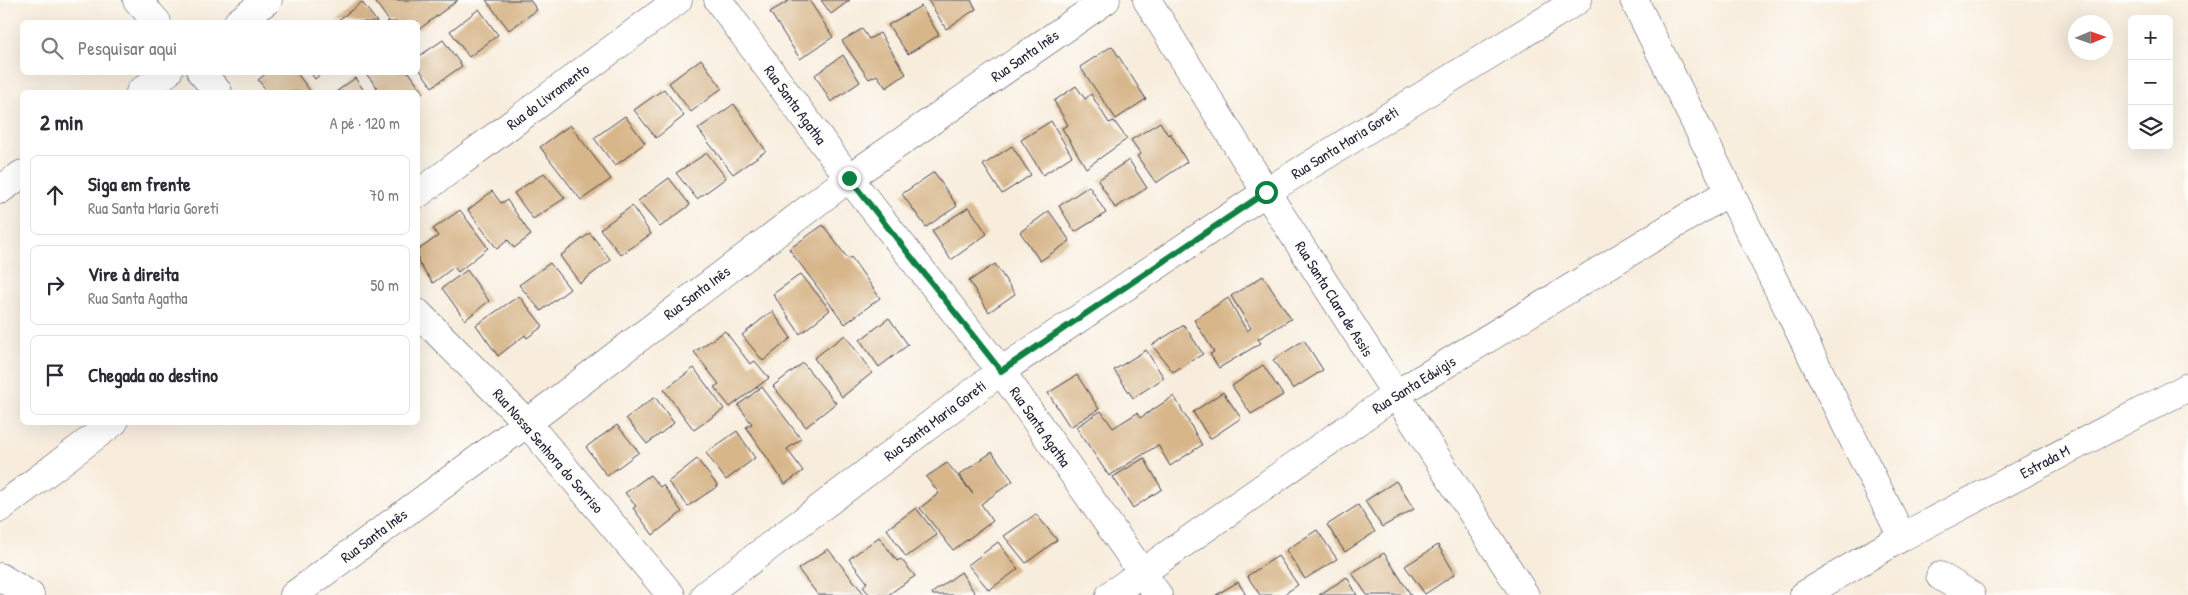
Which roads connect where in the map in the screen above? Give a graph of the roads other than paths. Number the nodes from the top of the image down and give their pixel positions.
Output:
1 (137, 0) edge
2 (268, 0) edge
3 (678, 0) edge
4 (718, 0) edge
5 (1106, 0) edge
6 (1147, 0) edge
7 (1578, 0) edge
8 (1634, 0) edge
9 (155, 20) edge
10 (241, 20) edge
11 (164, 75) edge
12 (204, 75) edge
13 (143, 90) edge
14 (216, 90) edge
15 (20, 175) edge
16 (849, 178) junction
17 (0, 190) edge
18 (1730, 191) junction
19 (1266, 192) junction
20 (420, 193) edge
21 (420, 315) edge
22 (1001, 371) junction
23 (2188, 387) edge
24 (1395, 395) junction
25 (527, 423) junction
26 (110, 425) edge
27 (0, 508) edge
28 (1902, 537) junction
29 (1141, 572) junction
30 (0, 576) edge
31 (1940, 576) dead end
32 (30, 595) edge
33 (294, 595) edge
34 (671, 595) edge
35 (705, 595) edge
36 (1110, 595) edge
37 (1158, 595) edge
38 (1525, 595) edge
39 (1804, 595) edge
40 (1971, 595) edge

1 - 9 street
2 - 10 street
3 - 20 street, Rua do Livramento
4 - 16 street, Rua Santa Agatha
5 - 16 street, Rua Santa Inês
6 - 19 street, Rua Santa Clara de Assis
7 - 19 street, Rua Santa Maria Goreti
8 - 18 street
11 - 13 street
12 - 14 street
15 - 17 street
16 - 22 street, Rua Santa Agatha
16 - 25 street, Rua Santa Inês
18 - 24 street, Rua Santa Edwigis
18 - 28 street
19 - 22 street, Rua Santa Maria Goreti
19 - 24 street, Rua Santa Clara de Assis
21 - 25 street, Rua Nossa Senhora do Sorriso
22 - 29 street, Rua Santa Agatha
22 - 35 street, Rua Santa Maria Goreti
23 - 28 street, Estrada M
24 - 29 street, Rua Santa Edwigis
24 - 38 street, Rua Santa Clara de Assis
25 - 33 street, Rua Santa Inês
25 - 34 street, Rua Nossa Senhora do Sorriso
26 - 27 street
28 - 39 street, Estrada M
29 - 36 street, Rua Santa Edwigis
29 - 37 street, Rua Santa Agatha
30 - 32 street
31 - 40 street

